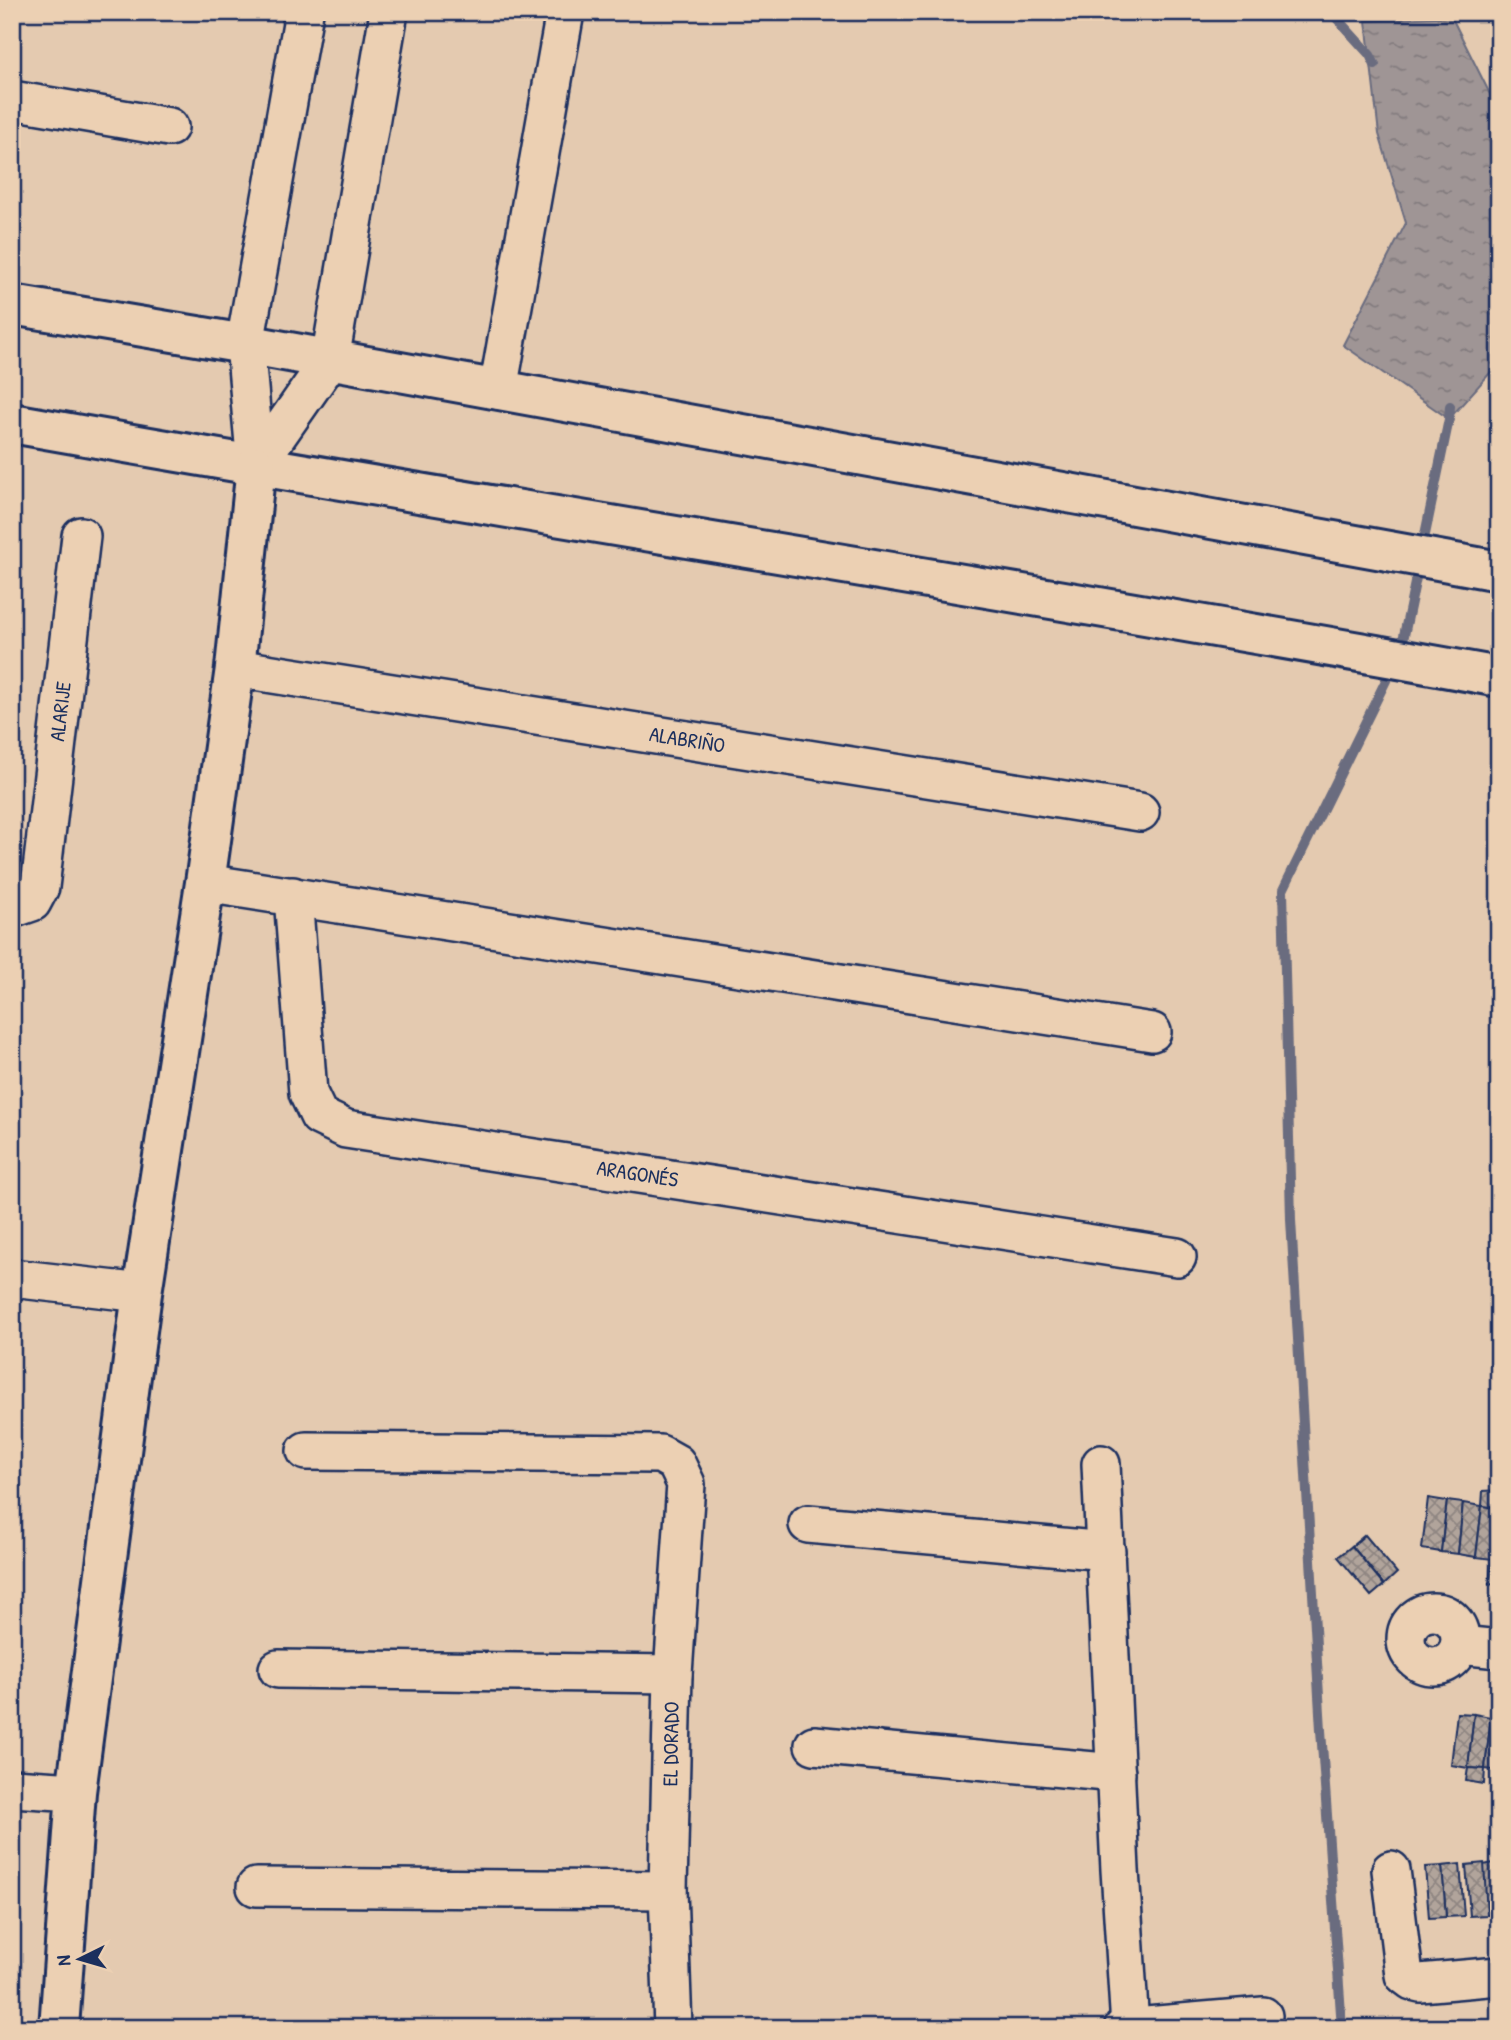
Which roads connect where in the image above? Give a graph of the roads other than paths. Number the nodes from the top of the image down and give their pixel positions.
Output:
1 (304, 12) edge
2 (389, 12) edge
3 (565, 12) edge
4 (12, 100) edge
5 (169, 127) dead end
6 (12, 305) edge
7 (245, 344) junction
8 (330, 360) junction
9 (498, 390) junction
10 (12, 423) edge
11 (256, 466) junction
12 (81, 536) dead end
13 (1499, 571) edge
14 (235, 668) junction
15 (1499, 677) edge
16 (1140, 812) dead end
17 (205, 883) junction
18 (292, 897) junction
19 (26, 898) edge
20 (1152, 1032) dead end
21 (1177, 1256) dead end
22 (12, 1278) edge
23 (142, 1293) junction
24 (306, 1451) dead end
25 (1101, 1464) dead end
26 (808, 1524) dead end
27 (1106, 1551) junction
28 (1460, 1645) dead end
29 (1499, 1649) edge
30 (278, 1669) dead end
31 (673, 1674) junction
32 (814, 1745) dead end
33 (1116, 1773) junction
34 (12, 1788) edge
35 (76, 1792) junction
36 (1391, 1870) dead end
37 (256, 1887) dead end
38 (668, 1890) junction
39 (1499, 1976) edge
40 (1263, 2016) dead end
41 (1130, 2027) edge
42 (59, 2028) edge
43 (673, 2028) edge
44 (1123, 2028) edge

1 - 7 street
2 - 8 street
3 - 9 street
4 - 5 street
6 - 7 street
7 - 8 street
7 - 11 street
8 - 9 street
8 - 11 street
9 - 13 street
10 - 11 street
11 - 14 street
11 - 15 street
12 - 19 street, ALARIJE
14 - 16 street, ALABRIÑO
14 - 17 street
17 - 18 street
17 - 23 street
18 - 20 street
18 - 21 street, ARAGONÉS
22 - 23 street
23 - 35 street
24 - 31 street, EL DORADO
25 - 27 street
26 - 27 street
27 - 33 street
28 - 29 street
30 - 31 street
31 - 38 street, EL DORADO
32 - 33 street
33 - 41 street
34 - 35 street
35 - 42 street
36 - 39 street
37 - 38 street
38 - 43 street, EL DORADO
40 - 41 street
41 - 44 street

